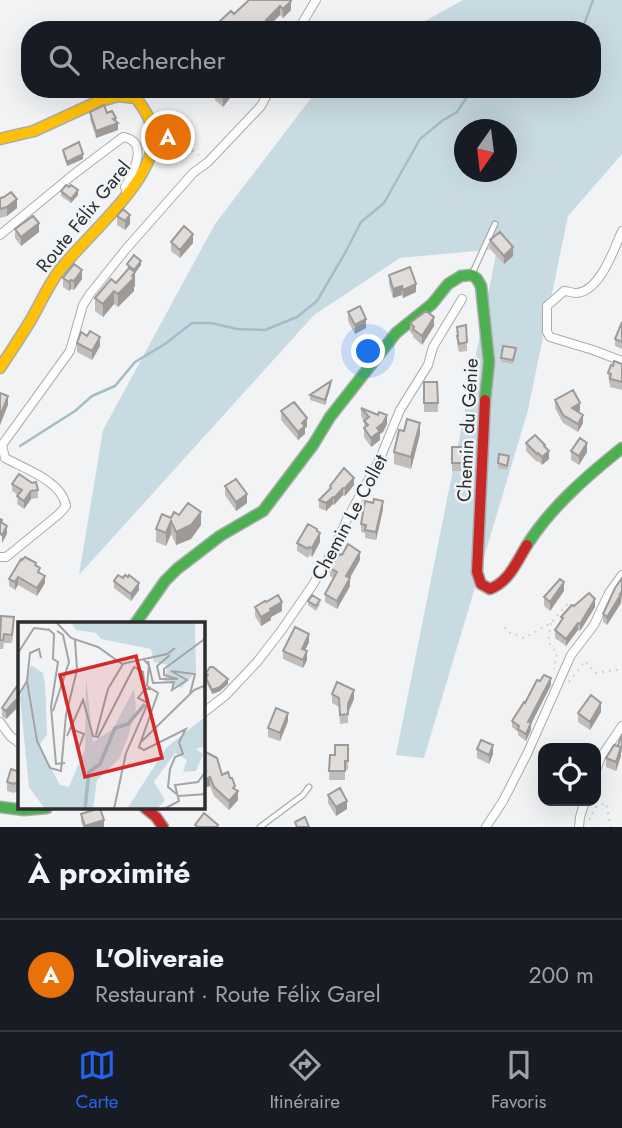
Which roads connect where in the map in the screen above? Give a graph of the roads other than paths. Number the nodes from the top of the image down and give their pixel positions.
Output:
1 (316, 0) edge
2 (303, 21) edge
3 (111, 98) edge
4 (136, 98) edge
5 (265, 98) edge
6 (0, 139) edge
7 (127, 194) junction
8 (495, 224) road end
9 (622, 231) edge
10 (0, 235) edge
11 (472, 275) junction
12 (462, 299) dead end
13 (622, 361) edge
14 (0, 368) edge
15 (622, 448) edge
16 (0, 557) edge
17 (622, 575) edge
18 (136, 622) edge
19 (205, 711) edge
20 (0, 722) edge
21 (622, 726) edge
22 (18, 742) edge
23 (601, 757) edge
24 (309, 788) dead end
25 (583, 806) edge
26 (0, 807) edge
27 (18, 809) edge
28 (147, 810) edge
29 (163, 827) edge
30 (261, 827) edge
31 (486, 827) edge
32 (579, 827) edge

1 - 2 street
3 - 6 street, Route Félix Garel
4 - 7 street, Route Félix Garel
5 - 16 street
7 - 10 street
7 - 14 street, Route Félix Garel
8 - 11 lane
9 - 13 street
11 - 15 street, Chemin du Génie
11 - 18 street
12 - 19 street, Chemin Le Collet
17 - 31 street
20 - 22 street
21 - 23 street
24 - 30 lane
25 - 32 street
26 - 27 street
28 - 29 street

